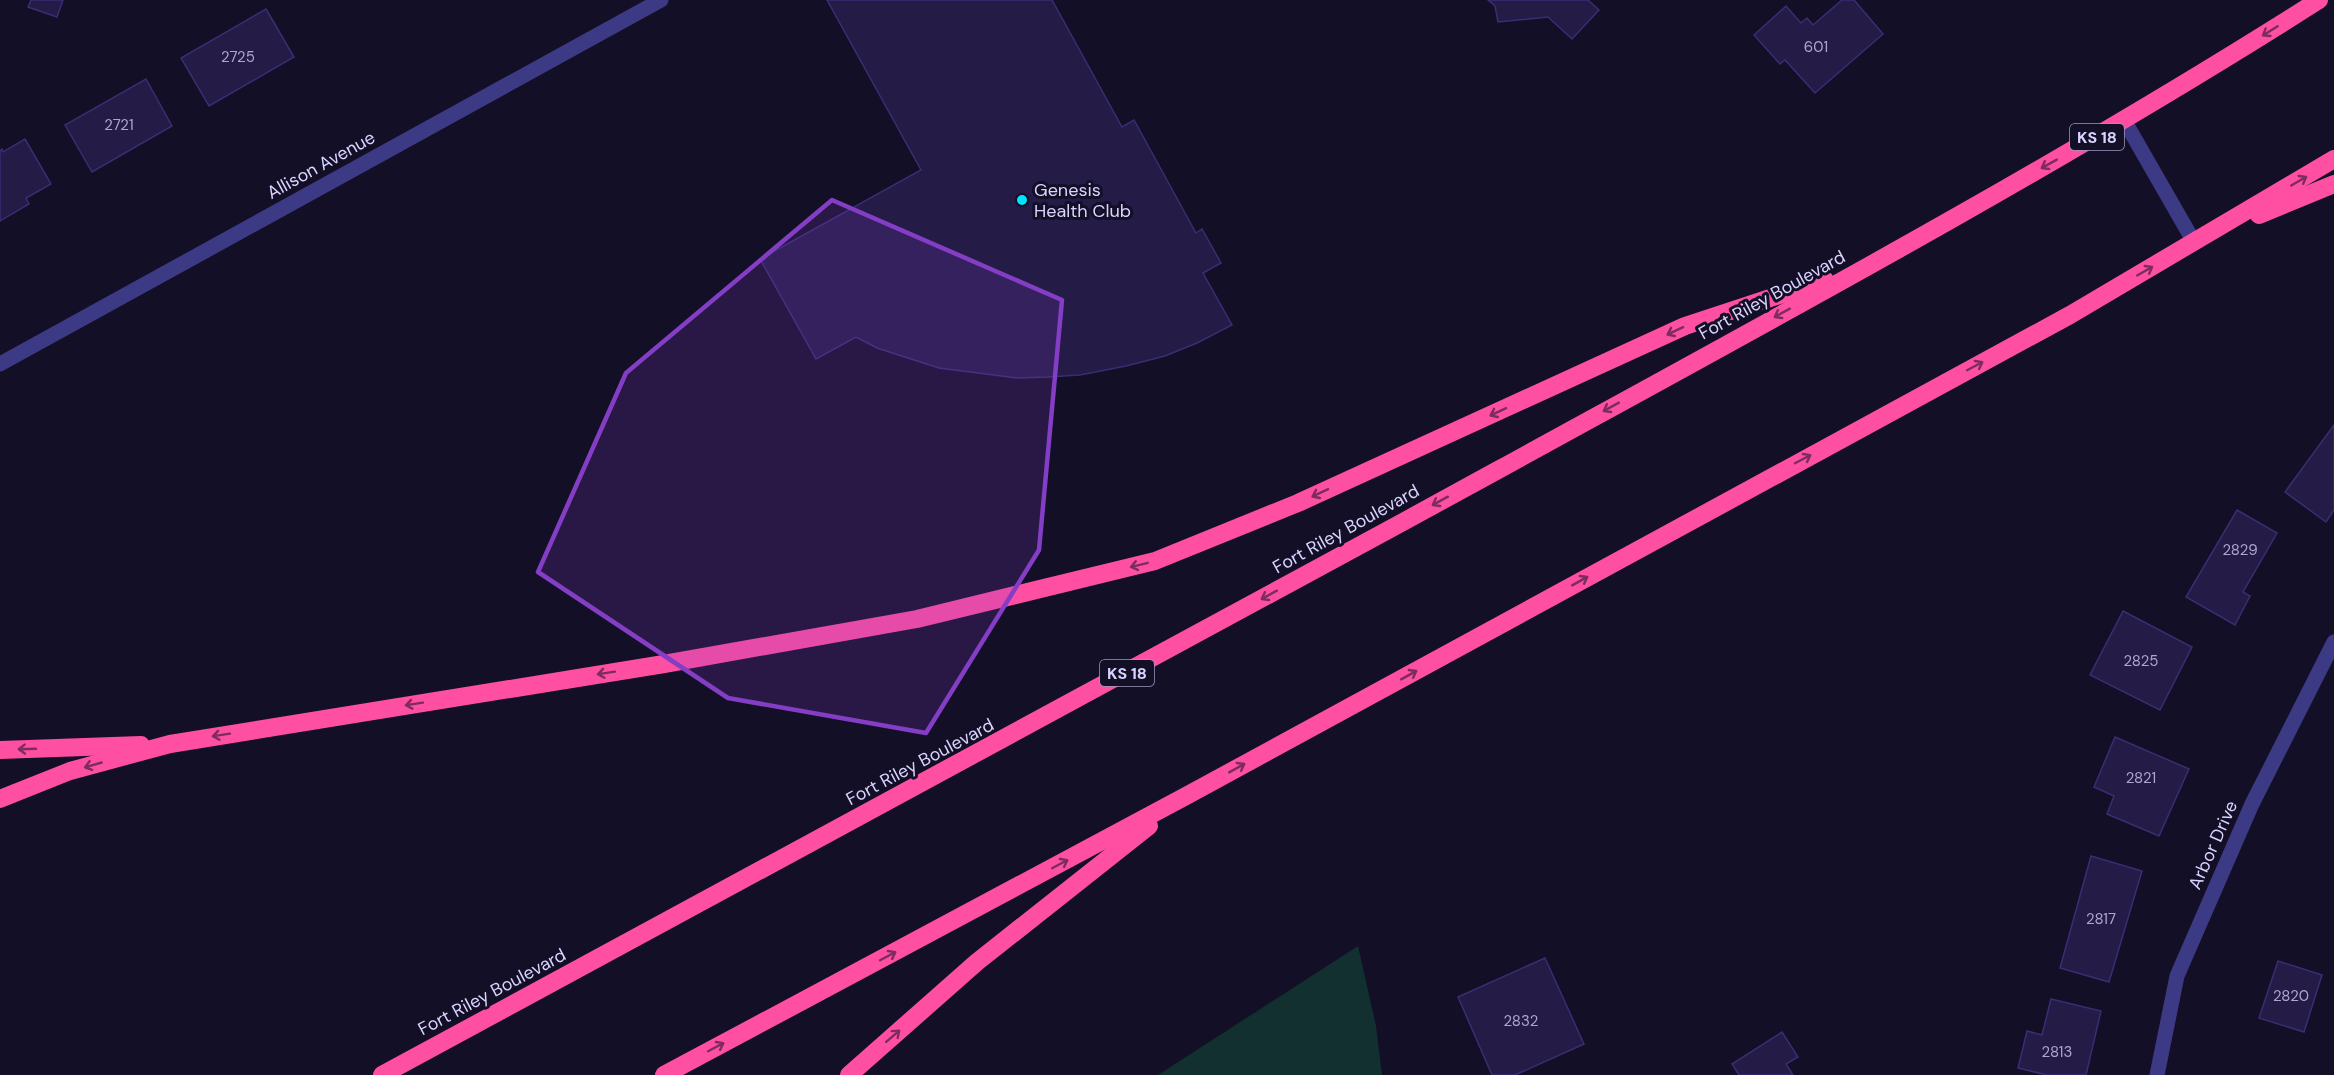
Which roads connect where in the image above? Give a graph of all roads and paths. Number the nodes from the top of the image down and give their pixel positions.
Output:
1 (661, 0) edge
2 (2319, 0) edge
3 (2124, 120) junction
4 (2334, 159) edge
5 (2334, 184) edge
6 (2194, 242) junction
7 (1870, 265) junction
8 (0, 364) edge
9 (2334, 642) edge
10 (170, 744) junction
11 (0, 750) edge
12 (1186, 796) junction
13 (0, 799) edge
14 (382, 1075) edge
15 (664, 1075) edge
16 (849, 1075) edge
17 (2157, 1075) edge

1 - 8 street, Allison Avenue
2 -> 3 highway, Fort Riley Boulevard / KS 18
3 - 6 street
3 -> 7 highway, Fort Riley Boulevard / KS 18
6 -> 4 highway
5 - 6 highway
12 -> 6 highway
7 -> 10 highway
7 -> 14 highway, Fort Riley Boulevard / KS 18
9 - 17 street, Arbor Drive
10 -> 11 highway
10 -> 13 highway
15 -> 12 highway
16 -> 12 highway

